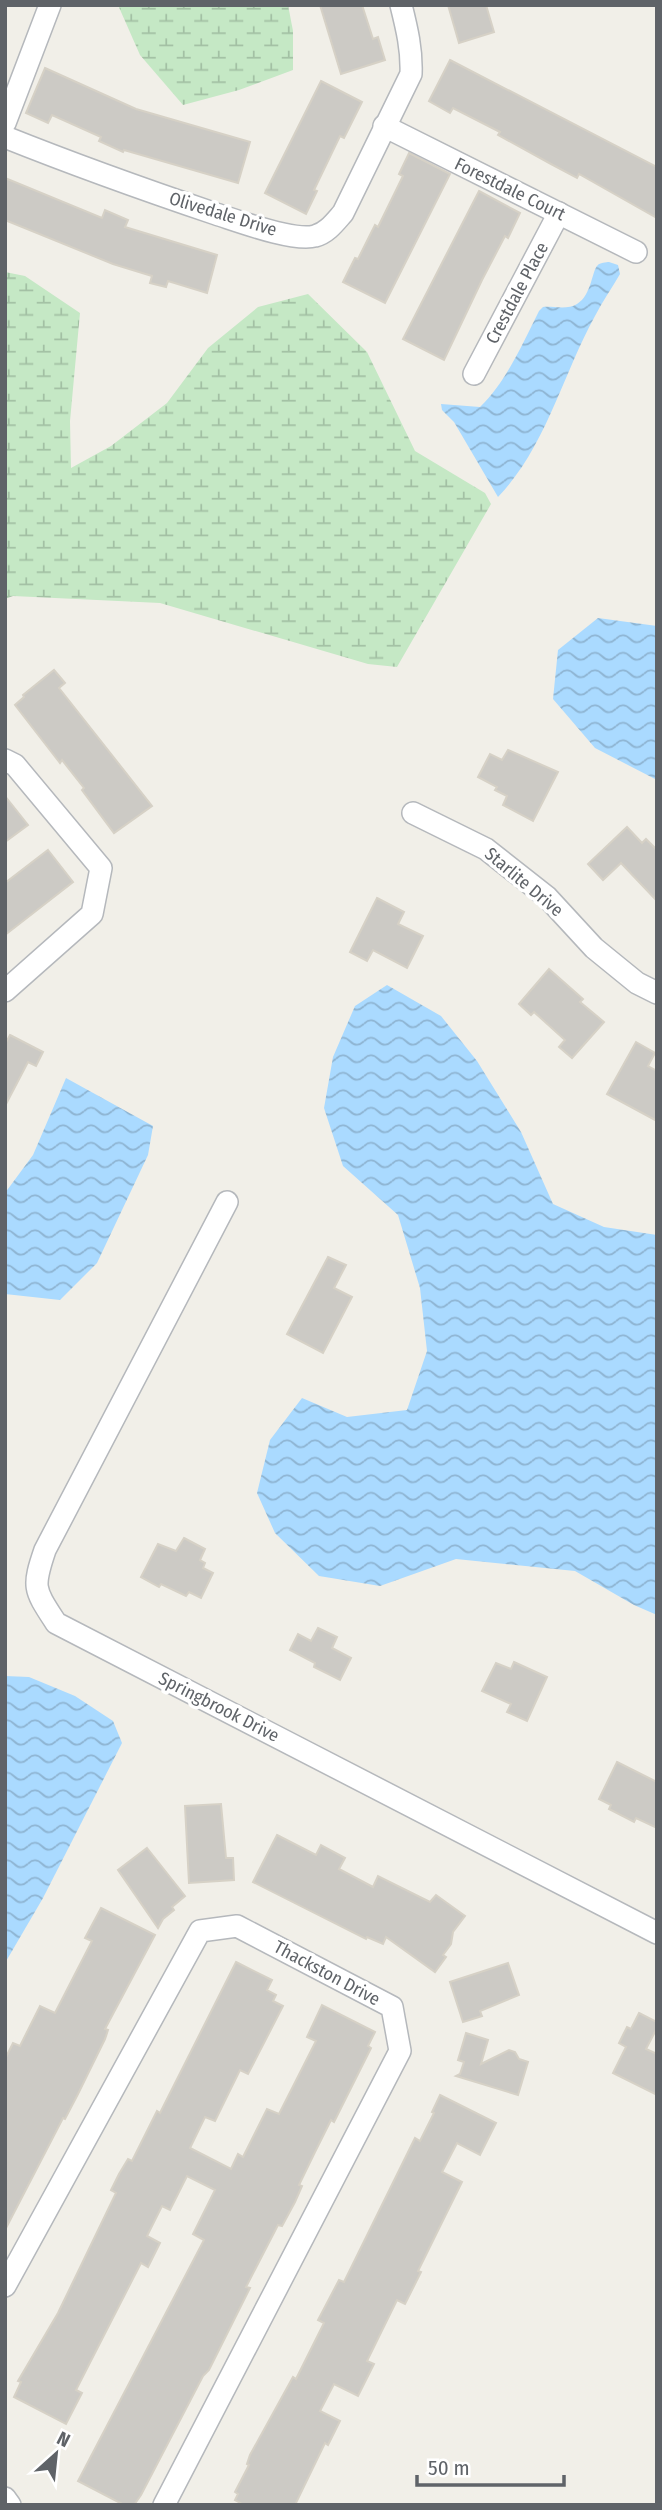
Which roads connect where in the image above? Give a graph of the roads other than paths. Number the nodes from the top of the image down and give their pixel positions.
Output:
1 (50, 5) edge
2 (401, 5) edge
3 (5, 123) edge
4 (384, 126) junction
5 (5, 137) edge
6 (559, 213) junction
7 (636, 252) dead end
8 (474, 374) dead end
9 (5, 760) edge
10 (413, 813) dead end
11 (5, 991) edge
12 (657, 993) edge
13 (227, 1202) dead end
14 (657, 1933) edge
15 (5, 2286) edge
16 (5, 2498) edge
17 (10, 2505) edge
18 (164, 2505) edge

1 - 3 street
2 - 4 street, Olivedale Drive
4 - 5 street, Olivedale Drive
4 - 6 street, Forestdale Court
6 - 7 street, Forestdale Court
6 - 8 street, Crestdale Place
9 - 11 street
10 - 12 street, Starlite Drive
13 - 14 street, Springbrook Drive
15 - 18 street, Thackston Drive
16 - 17 street

